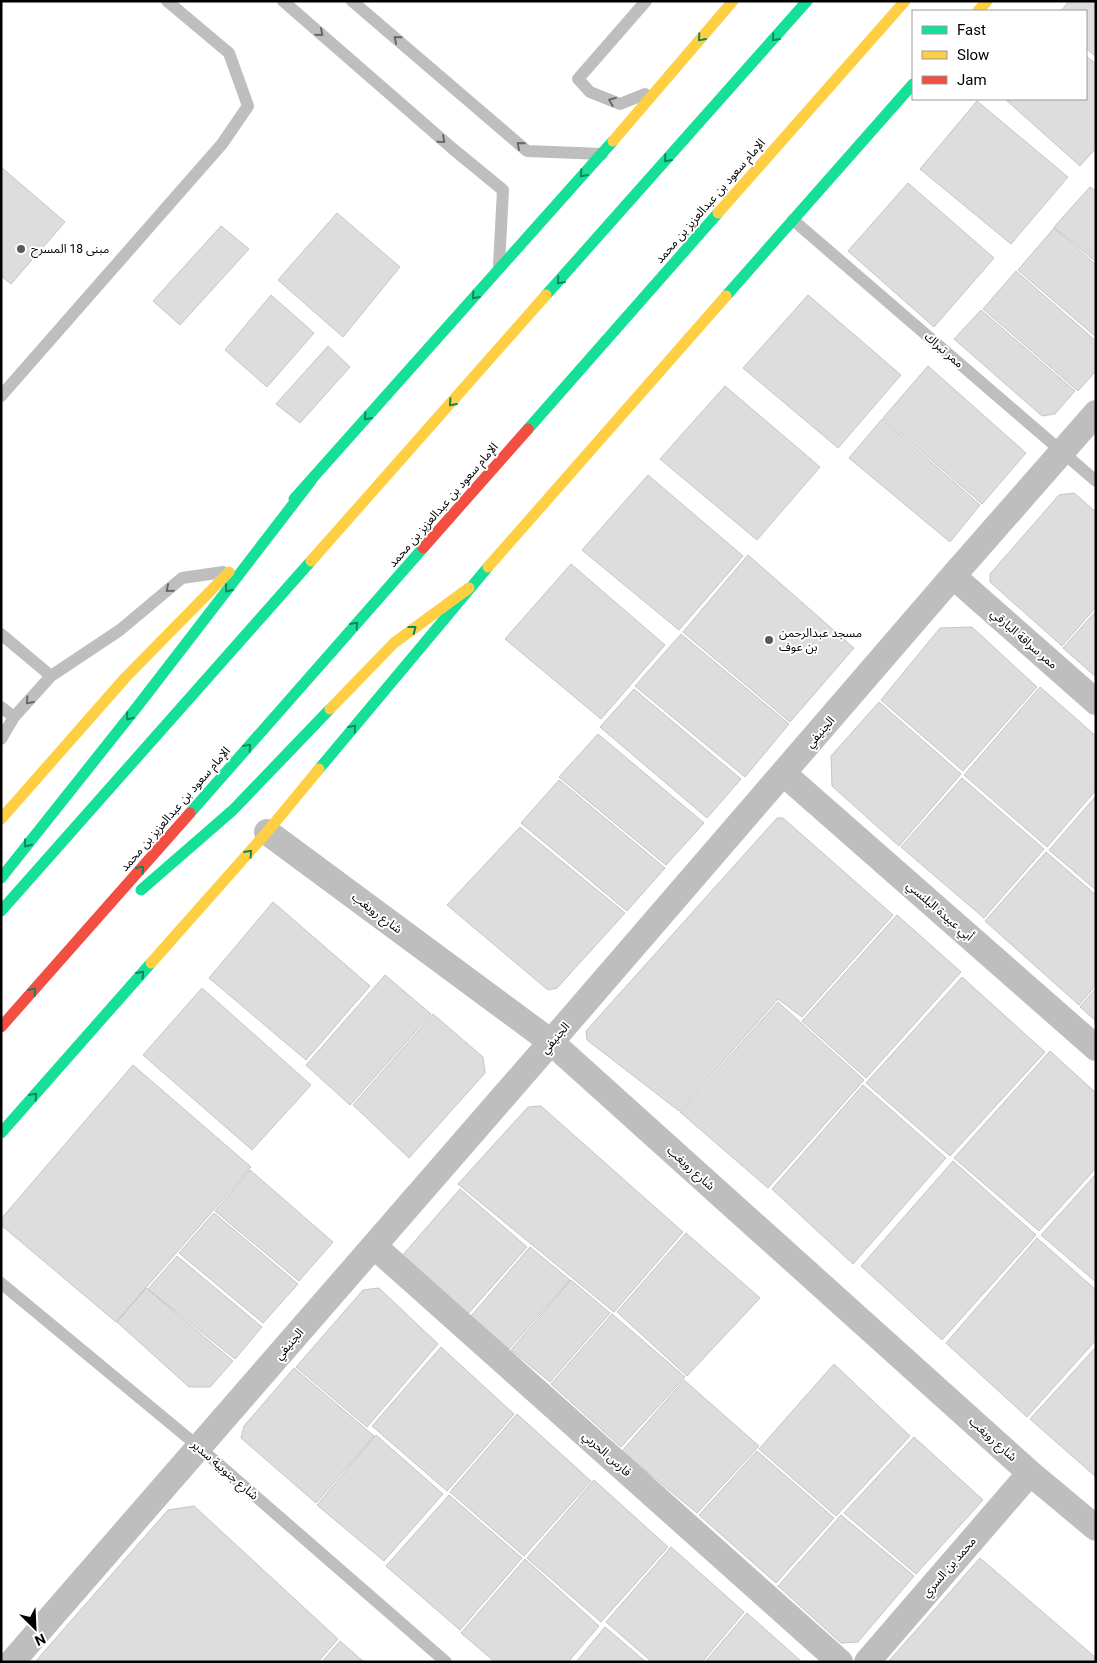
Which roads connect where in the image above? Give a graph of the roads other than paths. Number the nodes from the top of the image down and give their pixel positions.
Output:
1 (167, 1) edge
2 (283, 1) edge
3 (352, 1) edge
4 (646, 1) edge
5 (733, 1) edge
6 (807, 1) edge
7 (905, 1) edge
8 (912, 85) edge
9 (656, 89) junction
10 (602, 154) junction
11 (792, 220) junction
12 (499, 269) junction
13 (1, 396) edge
14 (1096, 413) edge
15 (1062, 451) junction
16 (311, 481) junction
17 (1096, 481) edge
18 (230, 571) junction
19 (953, 576) junction
20 (469, 588) junction
21 (1, 634) edge
22 (51, 676) junction
23 (1096, 702) edge
24 (1, 707) edge
25 (14, 717) junction
26 (1, 739) edge
27 (784, 774) junction
28 (1, 819) edge
29 (267, 832) junction
30 (1, 878) edge
31 (1, 911) edge
32 (59, 962) junction
33 (1, 1027) edge
34 (552, 1042) junction
35 (1096, 1048) edge
36 (1, 1133) edge
37 (374, 1246) junction
38 (1, 1282) edge
39 (199, 1447) junction
40 (1030, 1472) junction
41 (1096, 1528) edge
42 (12, 1662) edge
43 (446, 1662) edge
44 (840, 1662) edge
45 (867, 1662) edge

1 - 13 lane
2 -> 12 lane
10 -> 3 lane
9 -> 4 lane
5 -> 9 main road
6 -> 31 main road
32 -> 7 main road, الإمام سعود بن عبدالعزيز بن محمد
8 - 11 main road
9 - 10 main road
10 -> 12 main road
11 - 15 lane, ممر تبراك
11 - 20 main road
12 -> 16 main road
14 - 15 street, الجنيفي
15 - 17 lane, ممر تبراك
15 - 19 street, الجنيفي
16 - 18 main road
16 -> 30 main road
18 -> 22 lane
18 - 28 main road
19 - 23 street, ممر سراقة البارقي
19 - 27 street, الجنيفي
29 -> 20 main road
32 -> 20 main road
21 - 22 lane
22 -> 25 lane
24 - 25 lane
25 - 26 lane
27 - 34 street, الجنيفي
27 - 35 street, أبي عبيدة البلنسي
29 - 34 street, شارع رويغب
36 -> 29 main road
33 -> 32 main road, الإمام سعود بن عبدالعزيز بن محمد
34 - 37 street, الجنيفي
34 - 40 street, شارع رويغب
37 - 39 street, الجنيفي
37 - 44 street, فارس الحربي
38 - 39 lane, شارع جنوبية سدير
39 - 42 street, الجنيفي
39 - 43 lane, شارع جنوبية سدير
40 - 41 street, شارع رويغب
40 - 45 street, محمد بن السري

